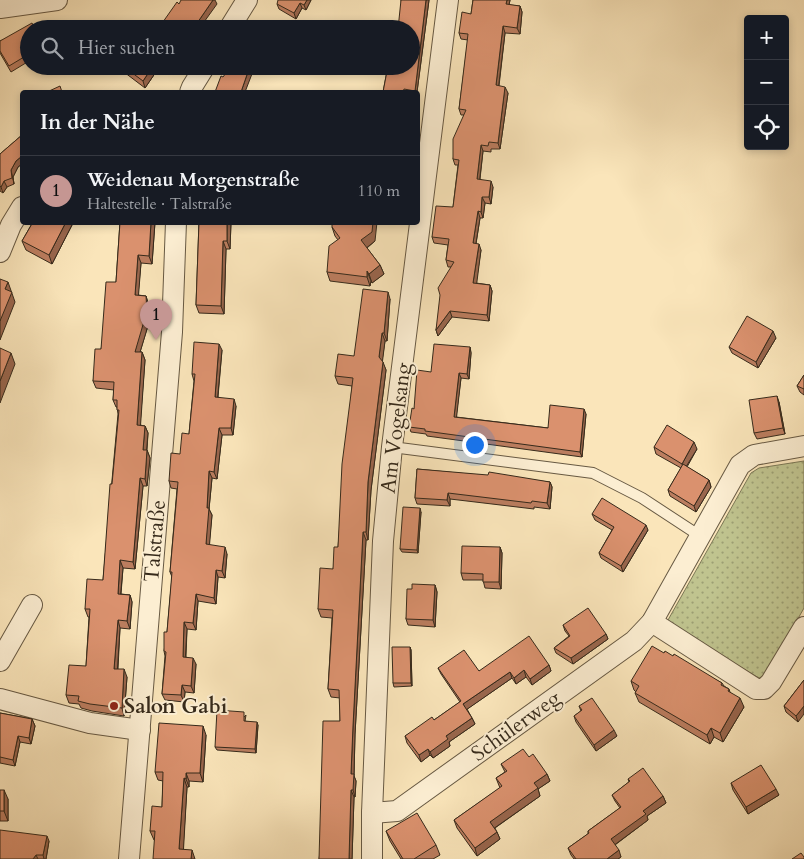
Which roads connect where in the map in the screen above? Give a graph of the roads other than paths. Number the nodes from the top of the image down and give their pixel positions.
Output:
1 (57, 0) edge
2 (247, 0) edge
3 (448, 0) edge
4 (0, 8) edge
5 (235, 20) edge
6 (199, 75) edge
7 (191, 90) edge
8 (20, 210) edge
9 (420, 224) edge
10 (176, 225) edge
11 (420, 225) edge
12 (0, 252) edge
13 (804, 446) edge
14 (392, 447) junction
15 (700, 536) junction
16 (32, 605) dead end
17 (652, 622) junction
18 (804, 626) edge
19 (0, 661) edge
20 (0, 699) edge
21 (140, 730) junction
22 (372, 813) junction
23 (129, 859) edge
24 (372, 859) edge

1 - 4 street
2 - 5 street
3 - 9 street, Am Vogelsang
6 - 7 street
8 - 12 street
10 - 21 street, Talstraße
11 - 14 street, Am Vogelsang
13 - 15 street, Schülerweg
14 - 15 lane
14 - 22 street, Am Vogelsang
15 - 17 street, Schülerweg
16 - 19 street
17 - 18 street
17 - 22 street, Schülerweg
20 - 21 street
21 - 23 street, Talstraße
22 - 24 street, Am Vogelsang

